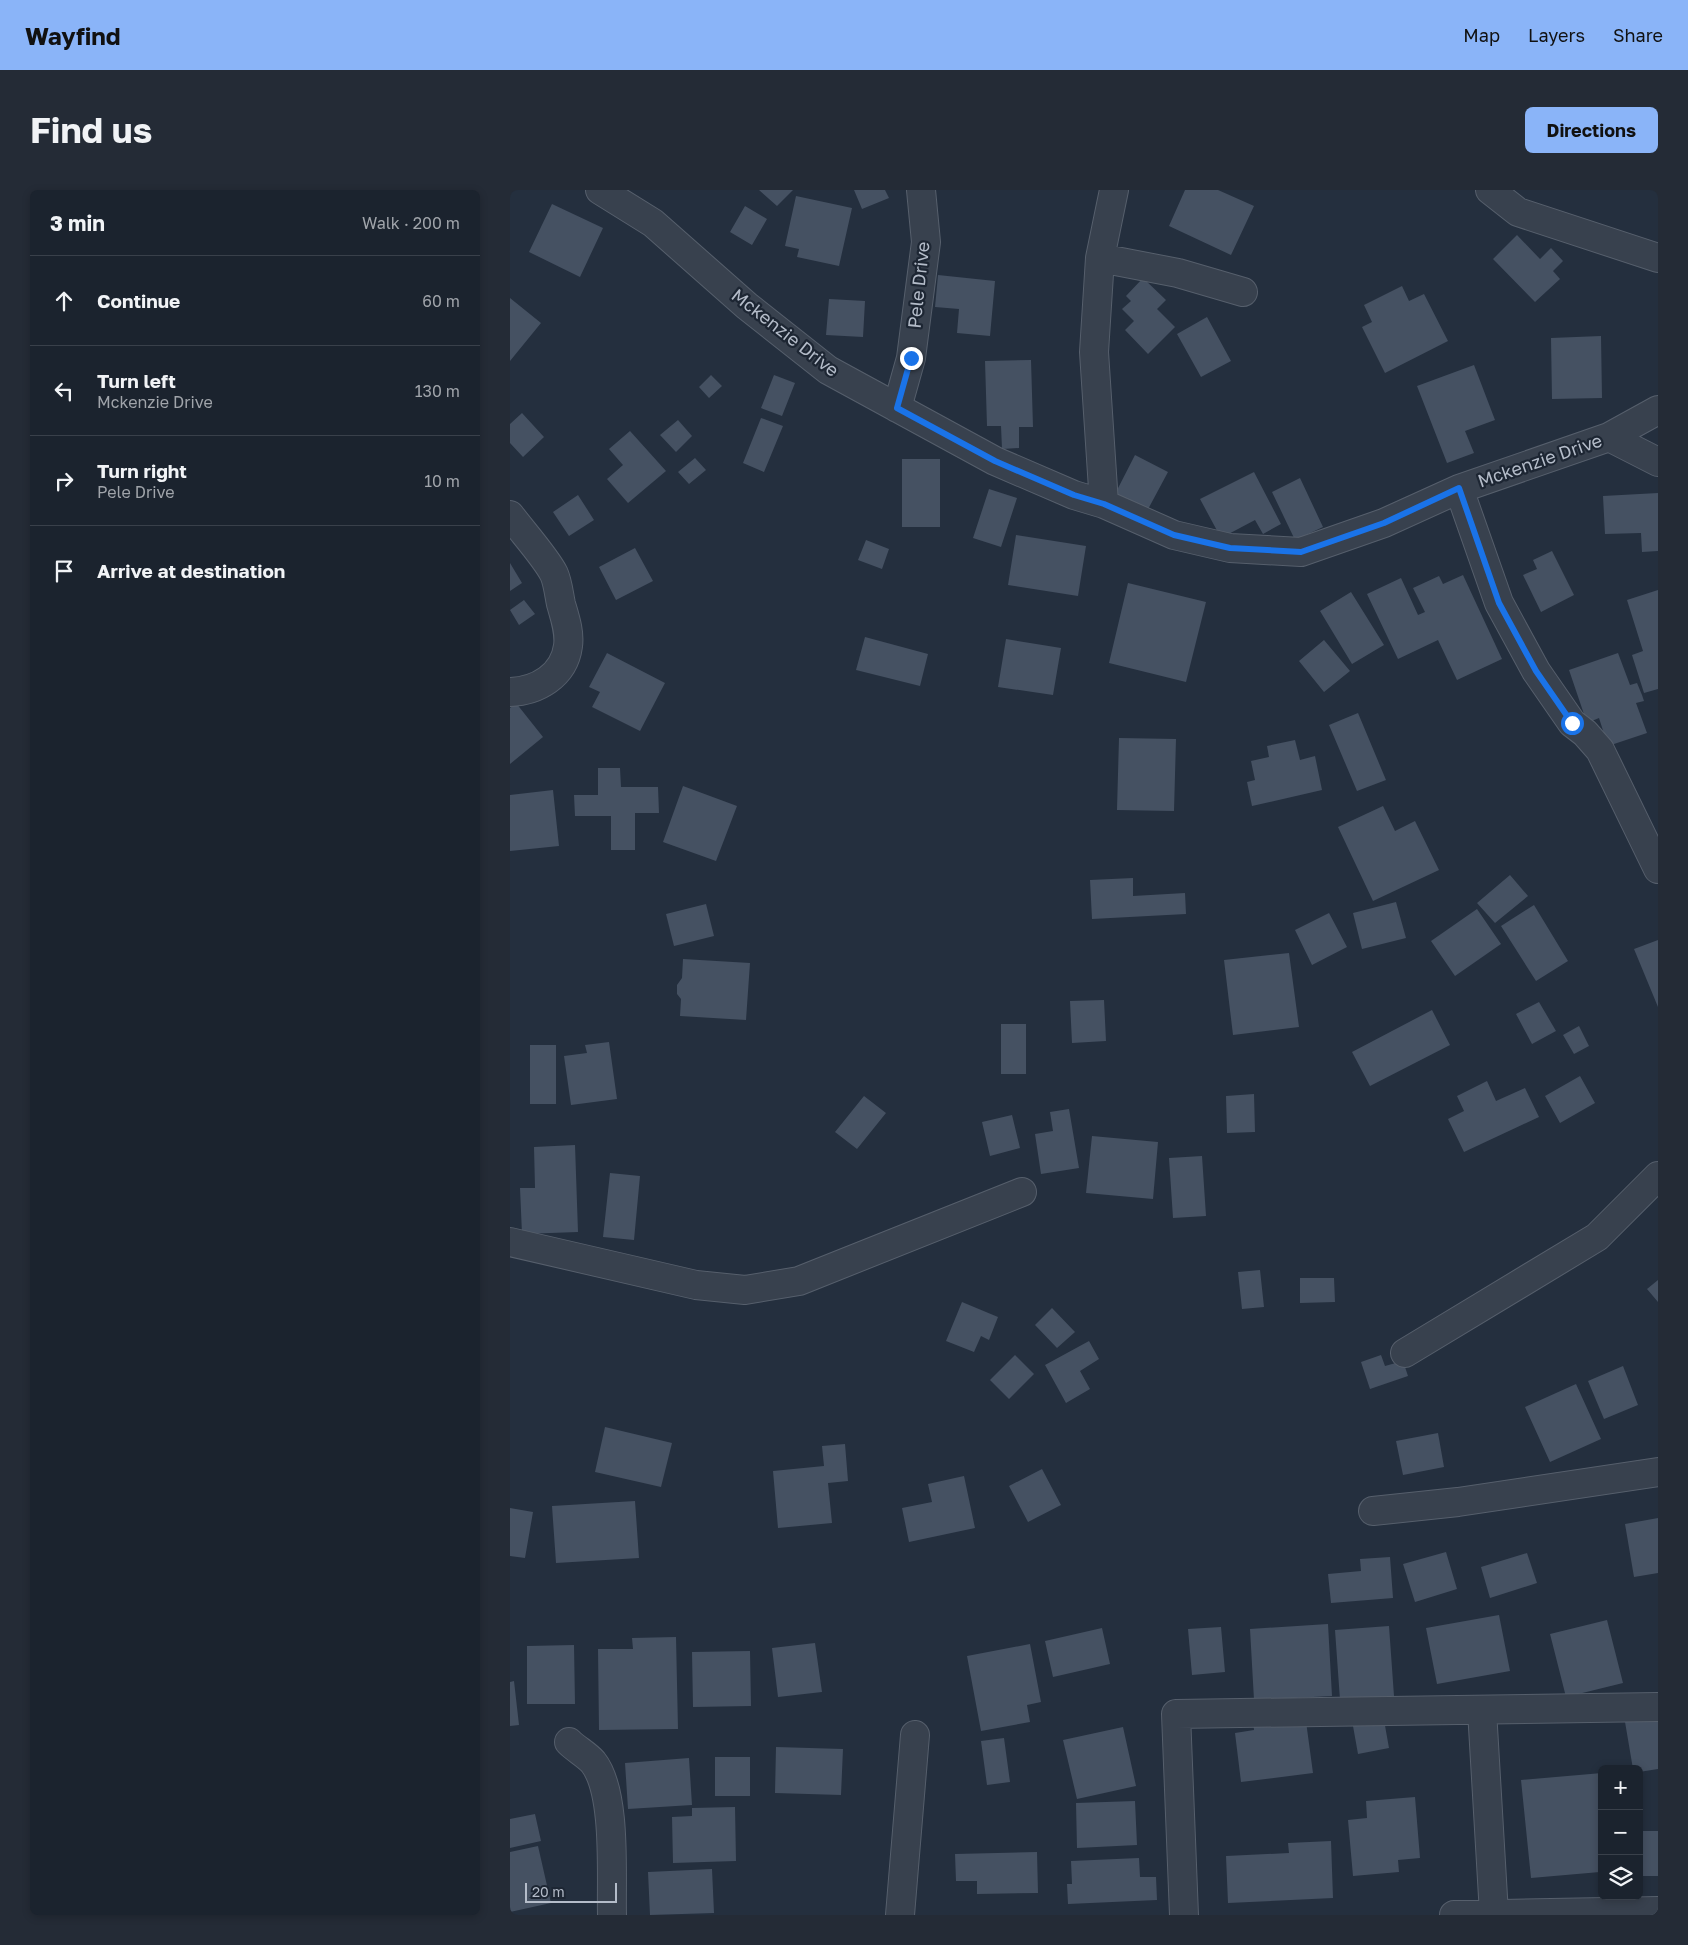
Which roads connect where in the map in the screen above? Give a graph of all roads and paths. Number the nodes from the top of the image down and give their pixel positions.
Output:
1 (600, 190) edge
2 (921, 190) edge
3 (1114, 190) edge
4 (1490, 190) edge
5 (1100, 258) junction
6 (1658, 258) edge
7 (1243, 292) dead end
8 (897, 408) junction
9 (1658, 410) edge
10 (1610, 437) junction
11 (1658, 462) edge
12 (1459, 488) junction
13 (1104, 504) junction
14 (510, 515) edge
15 (510, 692) edge
16 (1658, 869) edge
17 (1658, 1176) edge
18 (1022, 1192) dead end
19 (510, 1242) edge
20 (1405, 1353) dead end
21 (1658, 1472) edge
22 (1373, 1511) dead end
23 (1658, 1707) edge
24 (1482, 1710) junction
25 (915, 1735) dead end
26 (569, 1742) dead end
27 (1658, 1911) edge
28 (1494, 1914) junction
29 (612, 1915) edge
30 (900, 1915) edge
31 (1184, 1915) edge
32 (1454, 1915) edge

1 - 8 street, Mckenzie Drive
2 - 8 street, Pele Drive
3 - 5 street
4 - 6 street
5 - 7 street
5 - 13 street
8 - 13 street, Mckenzie Drive
9 - 10 street, Mckenzie Drive
10 - 11 street
10 - 12 street, Mckenzie Drive
12 - 13 street, Mckenzie Drive
12 - 16 street
14 - 15 street
17 - 20 street
18 - 19 street
21 - 22 street
23 - 24 street
24 - 28 street
24 - 31 street
25 - 30 street
26 - 29 street
27 - 28 street
28 - 32 street

